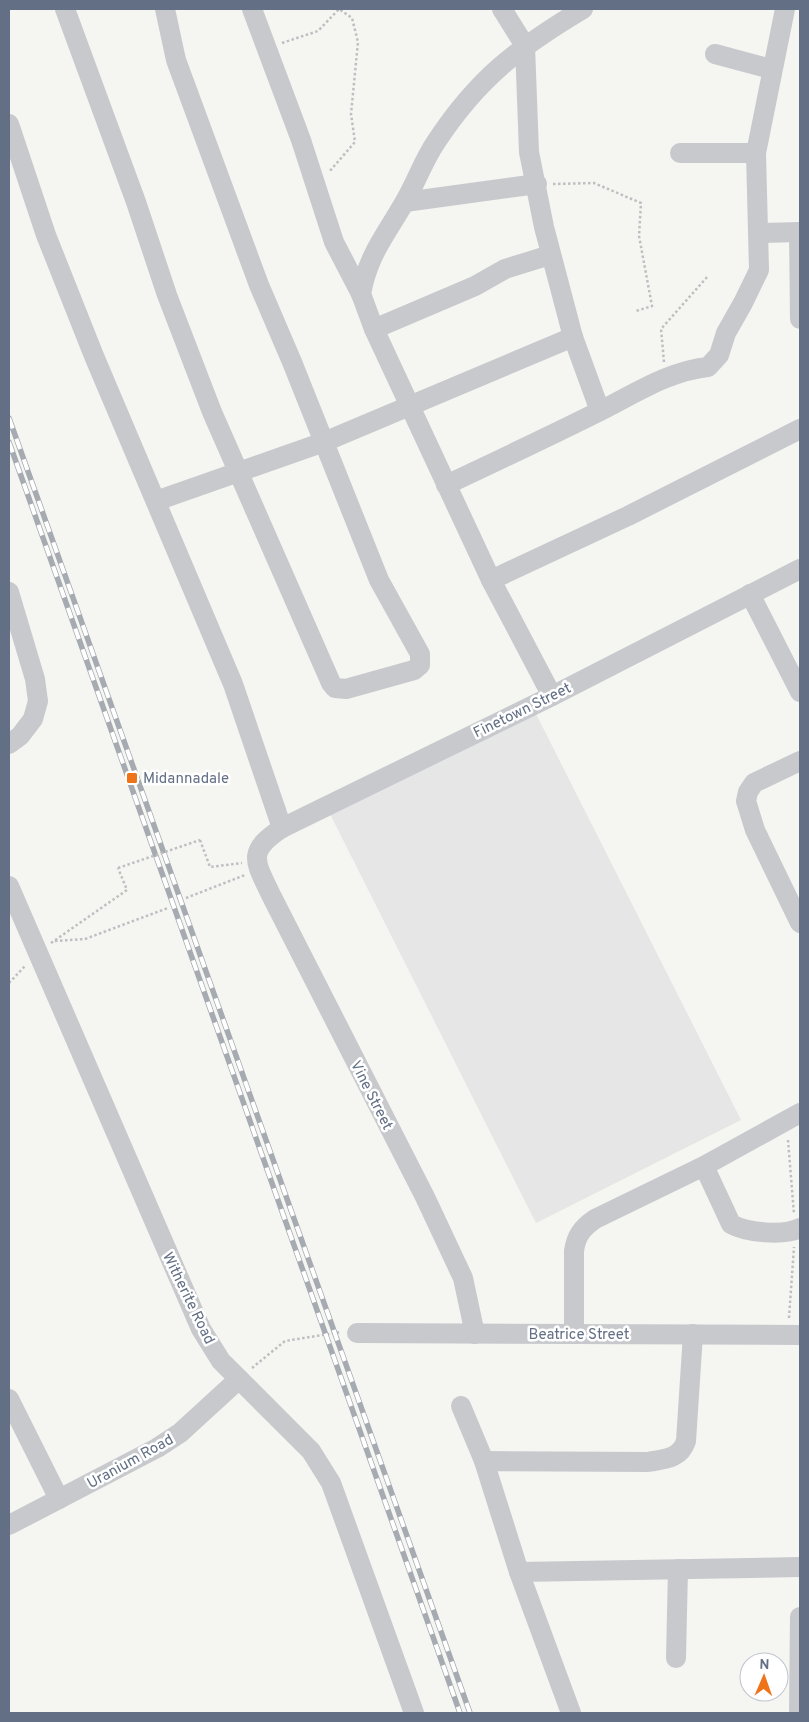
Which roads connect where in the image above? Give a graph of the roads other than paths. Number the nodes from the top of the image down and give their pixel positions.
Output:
1 (65, 9) edge
2 (166, 9) edge
3 (252, 9) edge
4 (502, 9) edge
5 (583, 9) edge
6 (789, 14) edge
7 (525, 46) junction
8 (715, 54) dead end
9 (771, 70) junction
10 (9, 124) edge
11 (680, 153) dead end
12 (756, 153) junction
13 (536, 184) junction
14 (405, 202) junction
15 (759, 232) junction
16 (800, 232) edge
17 (550, 255) junction
18 (361, 294) junction
19 (800, 319) edge
20 (374, 329) junction
21 (573, 337) junction
22 (410, 405) junction
23 (600, 411) junction
24 (800, 429) edge
25 (324, 442) junction
26 (238, 471) junction
27 (446, 485) junction
28 (156, 500) junction
29 (800, 569) edge
30 (490, 580) junction
31 (9, 592) edge
32 (750, 594) junction
33 (800, 692) edge
34 (552, 696) junction
35 (9, 744) edge
36 (800, 761) edge
37 (282, 828) junction
38 (257, 866) joint
39 (9, 886) edge
40 (800, 924) edge
41 (800, 1113) edge
42 (704, 1166) junction
43 (800, 1228) edge
44 (357, 1333) road end
45 (474, 1334) junction
46 (574, 1334) junction
47 (693, 1334) junction
48 (800, 1335) edge
49 (238, 1379) junction
50 (9, 1399) edge
51 (462, 1406) dead end
52 (484, 1461) junction
53 (59, 1499) junction
54 (9, 1525) edge
55 (800, 1567) edge
56 (678, 1569) junction
57 (519, 1572) junction
58 (800, 1617) edge
59 (676, 1658) dead end
60 (414, 1713) edge
61 (571, 1713) edge
62 (799, 1713) edge

1 - 26 street
2 - 25 street
3 - 18 street
4 - 7 street
5 - 7 street
6 - 9 street
7 - 13 street
7 - 14 street
8 - 9 street
9 - 12 street
10 - 28 street
11 - 12 street
12 - 15 street
13 - 14 street
13 - 17 street
14 - 18 street
15 - 16 street
15 - 23 street
16 - 19 street
17 - 20 street
17 - 21 street
18 - 20 street
20 - 22 street
21 - 22 street
21 - 23 street
22 - 25 street
22 - 27 street
23 - 27 street
24 - 30 street
25 - 26 street
25 - 26 street
26 - 28 street
27 - 30 street
28 - 37 street
29 - 32 street, Finetown Street
30 - 34 street
31 - 35 street
32 - 33 street
32 - 34 street, Finetown Street
34 - 37 street, Finetown Street
36 - 40 street
37 - 38 street, Finetown Street
38 - 45 street, Vine Street
39 - 49 street, Witherite Road
41 - 42 street
42 - 43 street
42 - 46 street
44 - 45 street, Beatrice Street
45 - 46 street, Beatrice Street
46 - 47 street, Beatrice Street
47 - 48 street, Beatrice Street
47 - 52 street
49 - 53 street, Uranium Road
49 - 60 street, Witherite Road
50 - 53 street
51 - 52 street
52 - 57 street
53 - 54 street, Uranium Road
55 - 56 street
56 - 57 street
56 - 59 street
57 - 61 street
58 - 62 street

